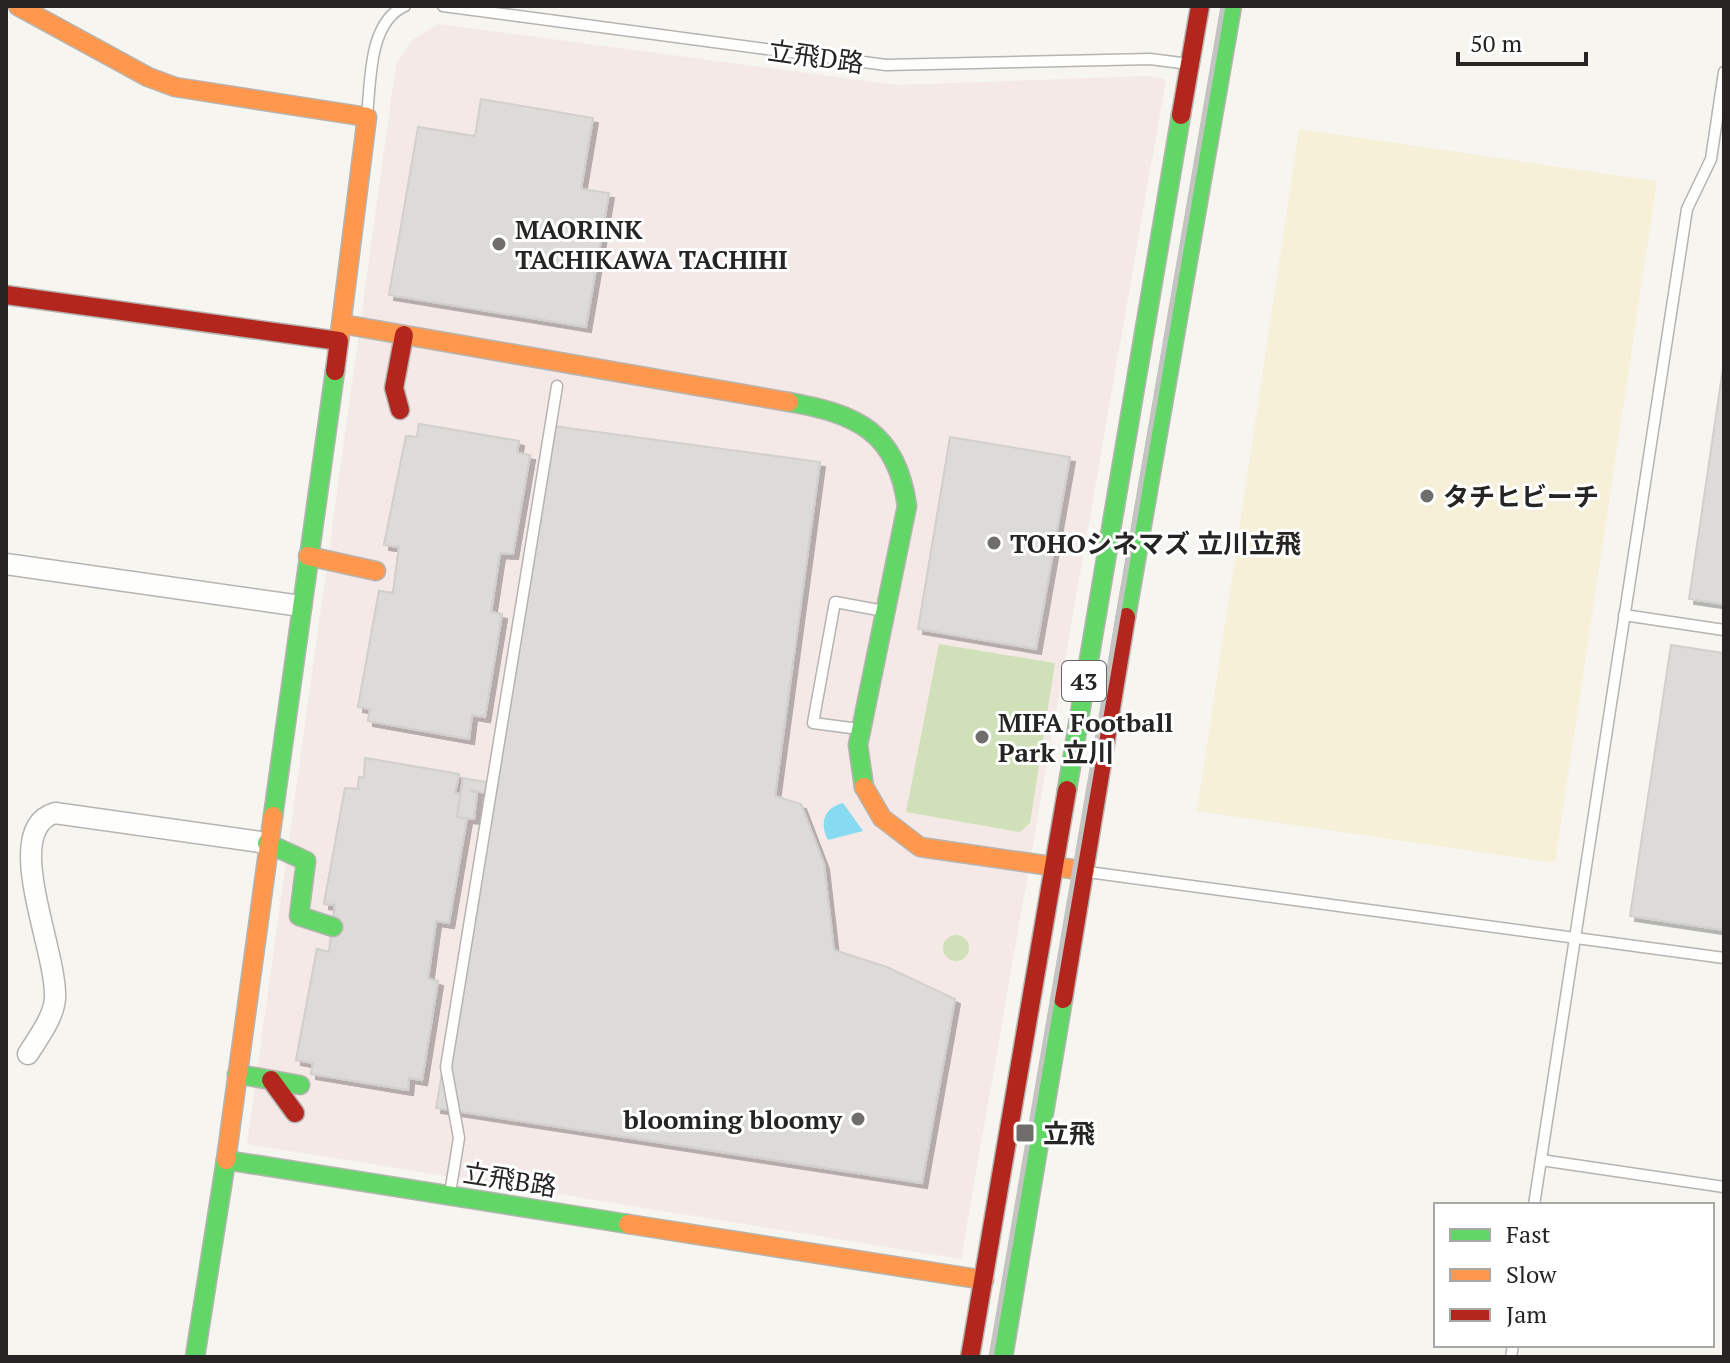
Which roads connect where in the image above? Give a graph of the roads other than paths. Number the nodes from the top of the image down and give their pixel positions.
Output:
1 (18, 6) edge
2 (405, 6) edge
3 (443, 6) edge
4 (1200, 6) edge
5 (1232, 6) edge
6 (1190, 64) junction
7 (1724, 72) edge
8 (367, 117) junction
9 (6, 295) edge
10 (340, 333) junction
11 (404, 335) junction
12 (557, 386) dead end
13 (400, 410) dead end
14 (308, 556) junction
15 (6, 564) edge
16 (376, 571) dead end
17 (301, 606) junction
18 (888, 611) junction
19 (1624, 615) junction
20 (1724, 630) edge
21 (861, 729) junction
22 (267, 843) junction
23 (1051, 867) junction
24 (1085, 871) junction
25 (333, 927) dead end
26 (1576, 936) junction
27 (1724, 958) edge
28 (28, 1054) dead end
29 (237, 1074) junction
30 (271, 1080) junction
31 (300, 1085) dead end
32 (295, 1113) dead end
33 (226, 1160) junction
34 (1541, 1160) junction
35 (1724, 1187) edge
36 (450, 1195) junction
37 (1534, 1203) edge
38 (984, 1280) junction
39 (195, 1357) edge
40 (970, 1357) edge
41 (1003, 1357) edge

1 - 8 street
2 - 8 lane
3 - 6 lane, 立飛D路
4 - 6 street, 43
5 - 24 street, 43
6 - 23 street, 43
7 - 19 lane
8 - 10 street
9 - 10 street
10 - 11 street
10 - 14 street
11 - 13 street
11 - 18 street
12 - 36 lane
14 - 16 street
14 - 17 street
15 - 17 street
17 - 22 street
18 - 21 street
18 - 21 lane
19 - 20 lane
19 - 26 lane
21 - 23 street
22 - 25 street
22 - 28 street
22 - 29 street
23 - 24 street
23 - 38 street, 43
24 - 26 lane
24 - 41 street, 43
26 - 27 lane
26 - 34 lane
29 - 30 street
29 - 33 street
30 - 31 street
30 - 32 street
33 - 36 street, 立飛B路
33 - 39 street
34 - 35 lane
34 - 37 lane
36 - 38 street, 立飛B路
38 - 40 street, 43

